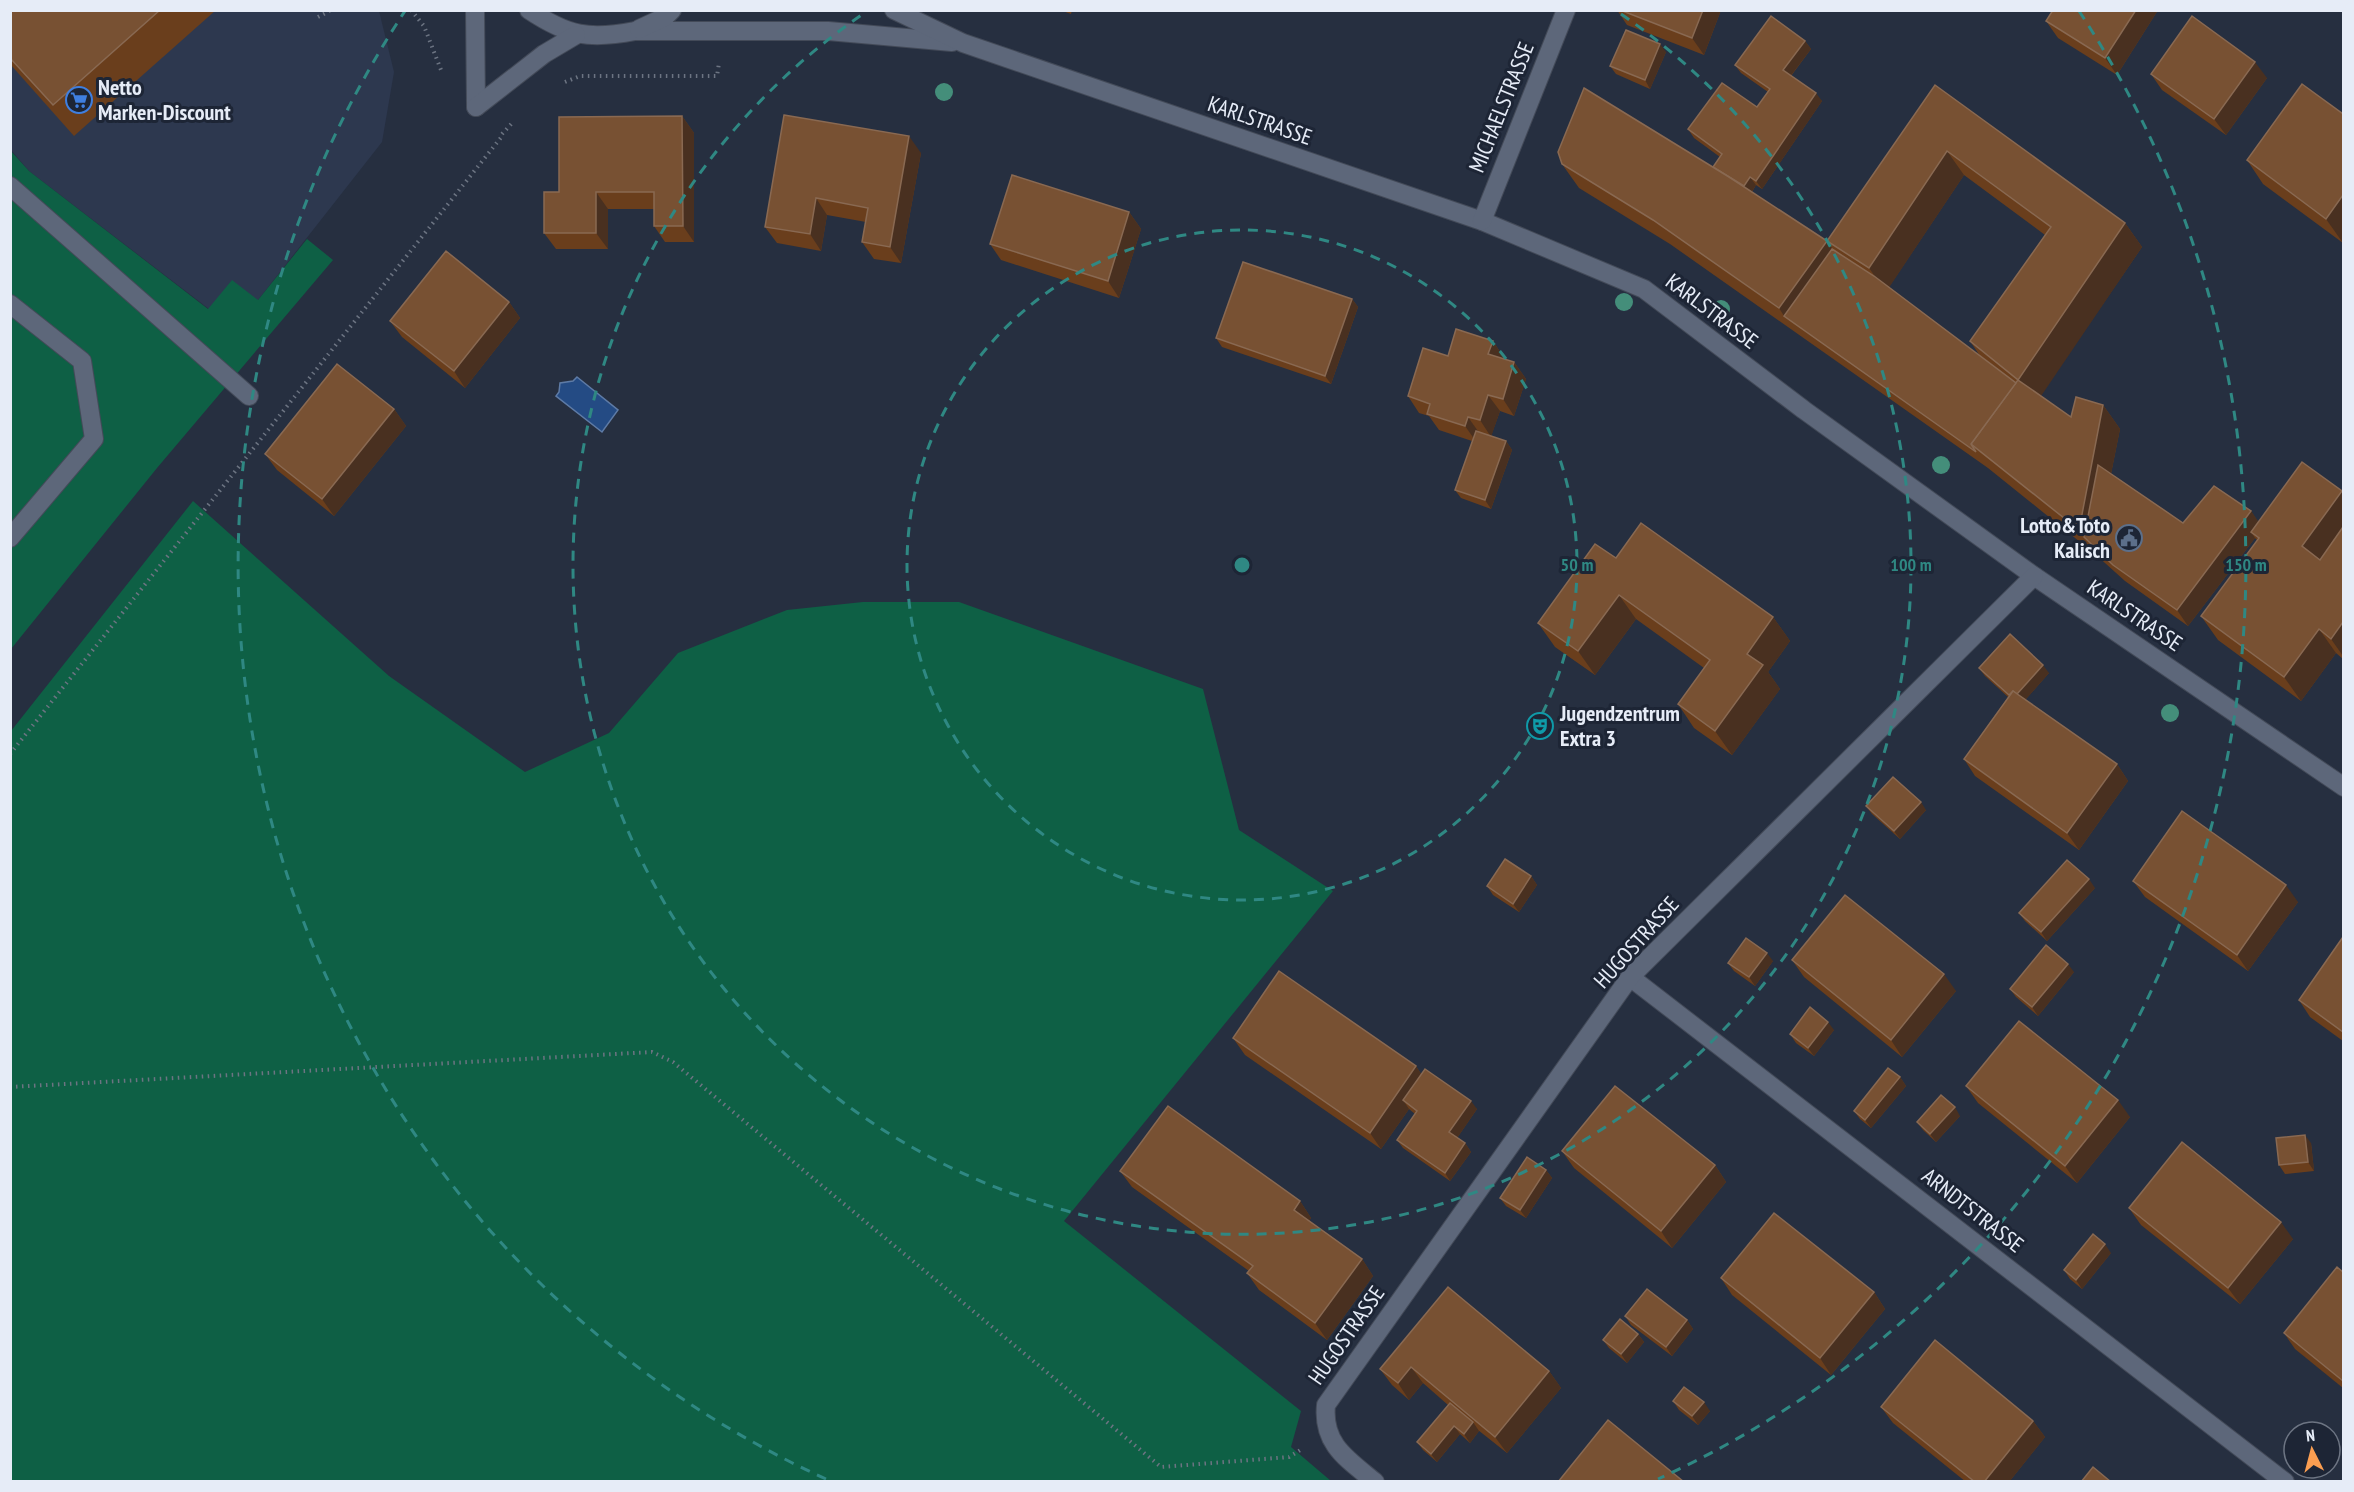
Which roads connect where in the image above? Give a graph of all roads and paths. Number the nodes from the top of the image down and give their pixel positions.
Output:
1 (331, 10) edge
2 (475, 10) edge
3 (529, 10) edge
4 (672, 10) edge
5 (894, 10) edge
6 (1566, 10) edge
7 (318, 17) dead end
8 (635, 31) junction
9 (576, 34) junction
10 (963, 43) junction
11 (502, 135) dead end
12 (10, 186) edge
13 (1482, 221) junction
14 (10, 304) edge
15 (249, 396) dead end
16 (10, 538) edge
17 (2034, 576) junction
18 (10, 754) edge
19 (2343, 787) edge
20 (1630, 977) junction
21 (10, 1087) edge
22 (1327, 1430) junction
23 (1375, 1482) edge
24 (2285, 1482) edge

1 - 7 path
2 - 9 street
3 - 9 street, KARLSTRASSE
4 - 8 street, KARLSTRASSE
5 - 10 street, KARLSTRASSE
6 - 13 street, MICHAELSTRASSE
8 - 9 street, KARLSTRASSE
8 - 10 street, KARLSTRASSE
10 - 13 street, KARLSTRASSE
11 - 18 path
12 - 15 street
13 - 17 street, KARLSTRASSE
14 - 16 street
17 - 19 street, KARLSTRASSE
17 - 20 street, HUGOSTRASSE
20 - 22 street, HUGOSTRASSE
20 - 24 street, ARNDTSTRASSE
21 - 22 path
22 - 23 street

